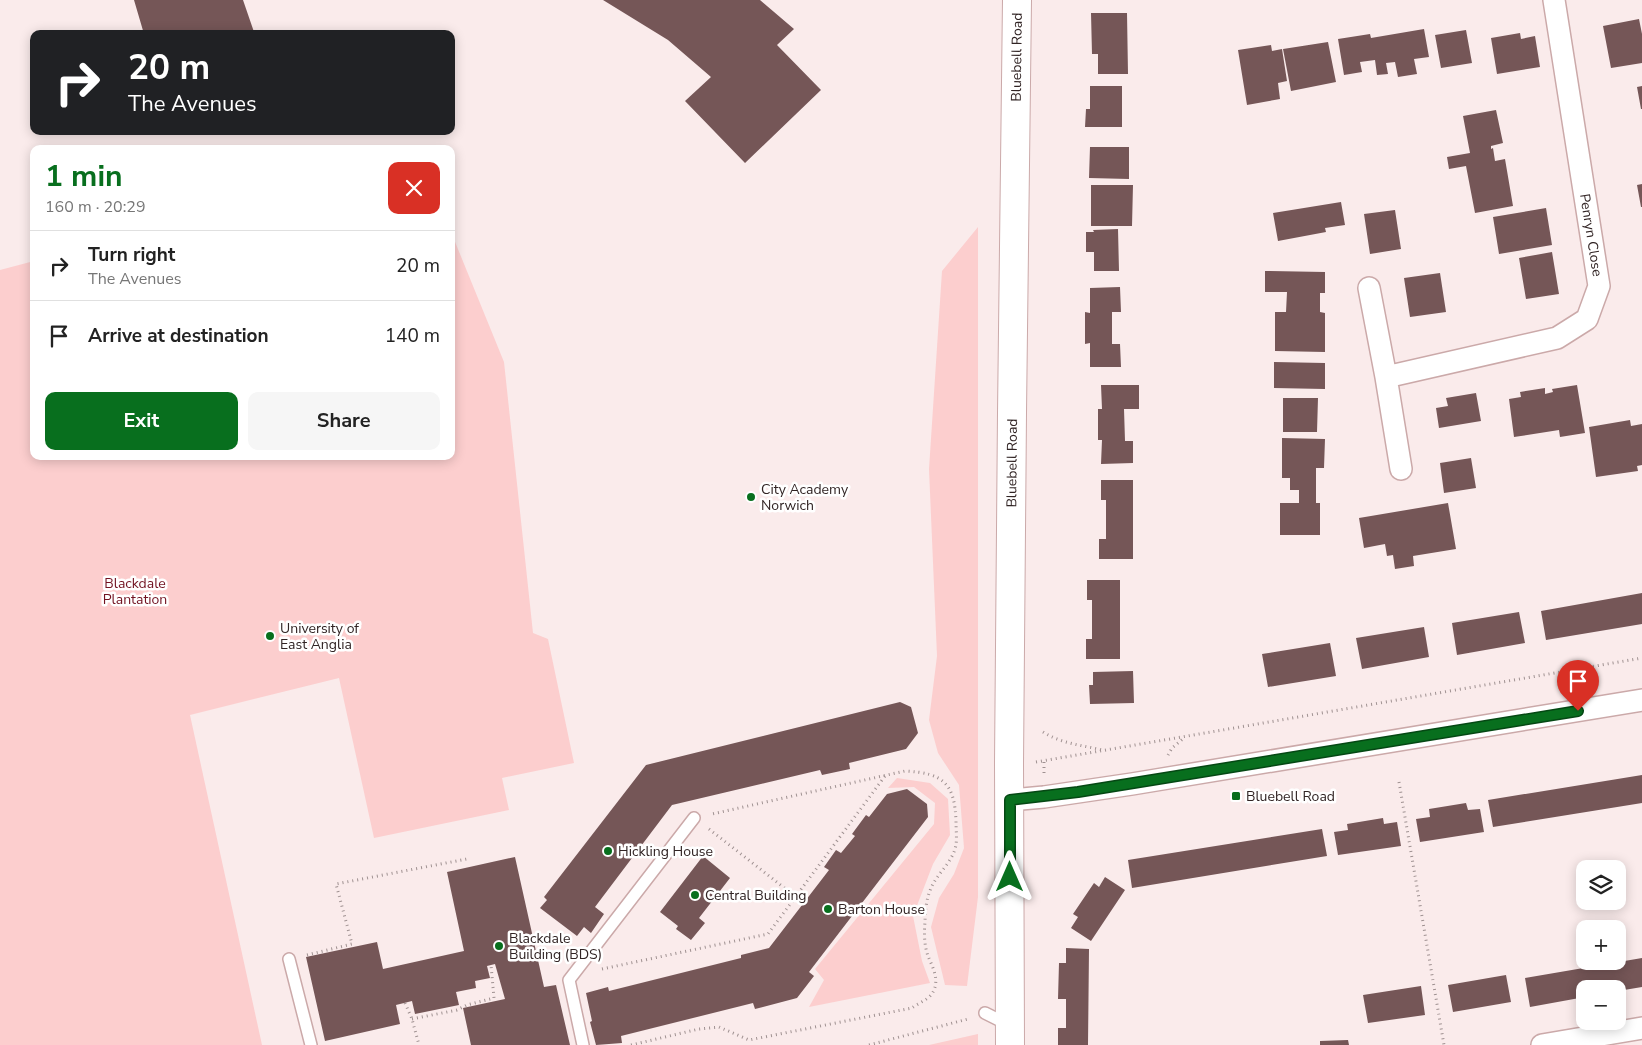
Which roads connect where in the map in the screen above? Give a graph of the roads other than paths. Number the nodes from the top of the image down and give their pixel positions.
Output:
1 (1017, 0) edge
2 (1554, 0) edge
3 (1369, 288) dead end
4 (1386, 377) junction
5 (1401, 469) dead end
6 (1642, 700) edge
7 (1010, 800) junction
8 (694, 818) road end
9 (290, 959) road end
10 (985, 1013) road end
11 (1642, 1028) edge
12 (1010, 1036) edge
13 (311, 1045) edge
14 (583, 1045) edge
15 (1542, 1045) edge

1 - 7 street, Bluebell Road
2 - 4 street, Penryn Close
3 - 4 street
4 - 5 street
6 - 7 street
7 - 12 street, Bluebell Road
8 - 14 lane
9 - 13 lane
10 - 12 lane
11 - 15 street

